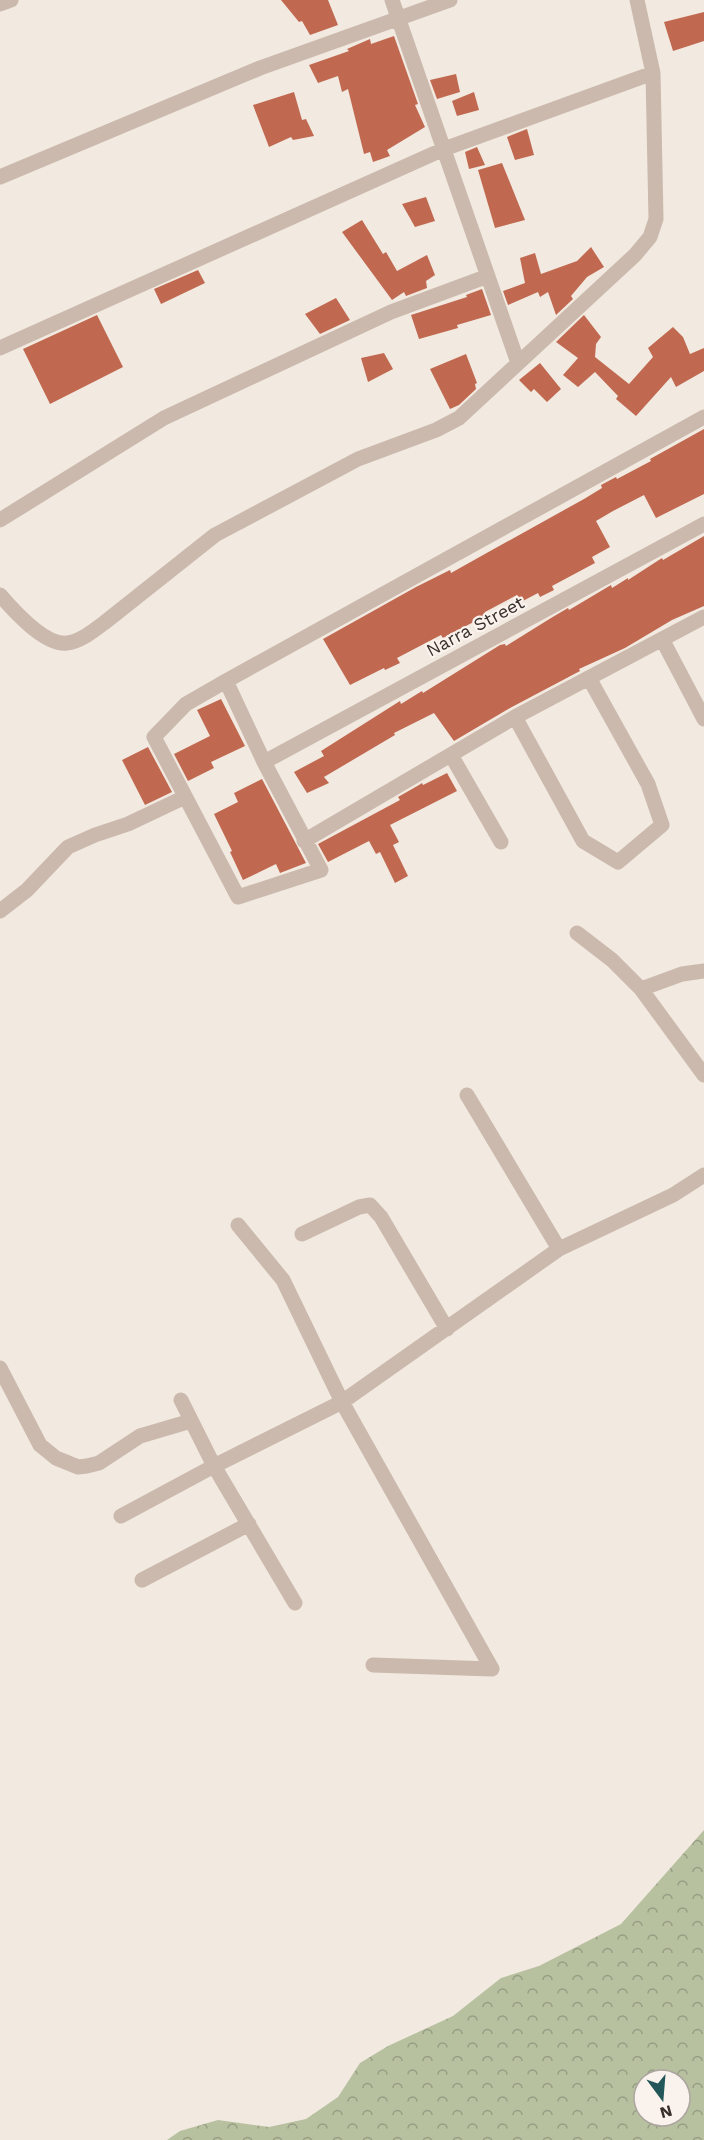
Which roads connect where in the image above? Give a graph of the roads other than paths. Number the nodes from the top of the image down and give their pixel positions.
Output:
1 (11, 0) edge
2 (392, 0) edge
3 (450, 0) edge
4 (638, 0) edge
5 (0, 4) edge
6 (397, 18) junction
7 (653, 73) junction
8 (444, 149) junction
9 (0, 177) edge
10 (488, 276) junction
11 (0, 348) edge
12 (518, 363) junction
13 (704, 417) edge
14 (0, 520) edge
15 (704, 524) edge
16 (0, 595) edge
17 (704, 617) edge
18 (663, 639) junction
19 (589, 678) junction
20 (226, 681) junction
21 (515, 717) junction
22 (704, 719) edge
23 (452, 755) junction
24 (264, 762) junction
25 (185, 797) junction
26 (304, 841) junction
27 (501, 842) dead end
28 (0, 911) edge
29 (577, 933) dead end
30 (704, 971) edge
31 (641, 989) junction
32 (704, 1075) edge
33 (467, 1095) dead end
34 (704, 1175) edge
35 (238, 1225) dead end
36 (302, 1234) dead end
37 (559, 1249) junction
38 (447, 1329) junction
39 (0, 1368) edge
40 (181, 1400) dead end
41 (342, 1402) junction
42 (191, 1421) junction
43 (214, 1466) junction
44 (121, 1516) dead end
45 (249, 1524) junction
46 (142, 1580) dead end
47 (294, 1604) dead end
48 (373, 1665) dead end

1 - 5 street
2 - 6 street
3 - 6 street
4 - 7 street
6 - 8 street
6 - 9 street
7 - 8 street
7 - 12 street
8 - 10 street
8 - 11 street
10 - 12 street
10 - 14 street
12 - 16 street
13 - 20 street
15 - 24 street, Narra Street
17 - 18 street
18 - 19 street
18 - 22 street
19 - 21 street
19 - 21 street
20 - 24 street
20 - 25 street
21 - 23 street
23 - 26 street
23 - 27 street
24 - 26 street
25 - 26 street
25 - 28 street
29 - 31 street
30 - 31 street
31 - 32 street
33 - 37 street
34 - 37 street
35 - 41 street
36 - 38 street
37 - 38 street
38 - 41 street
39 - 42 street
40 - 42 street
41 - 43 street
41 - 48 street
42 - 43 street
43 - 44 street
43 - 45 street
45 - 46 street
45 - 47 street

